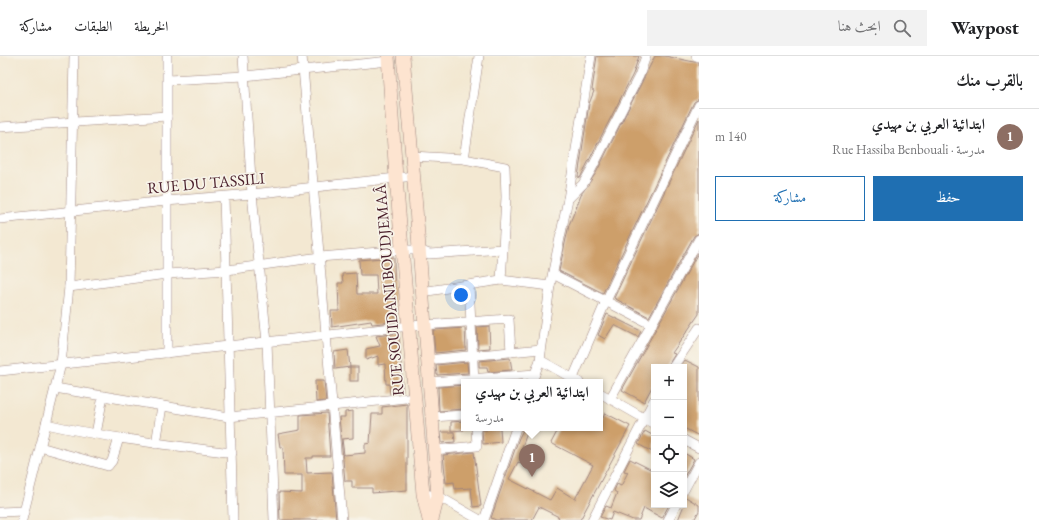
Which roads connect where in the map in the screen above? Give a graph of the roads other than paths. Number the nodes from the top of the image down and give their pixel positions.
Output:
1 (74, 56) edge
2 (167, 56) edge
3 (243, 56) edge
4 (302, 56) edge
5 (403, 56) edge
6 (479, 56) edge
7 (591, 56) edge
8 (646, 56) edge
9 (388, 59) edge
10 (304, 70) junction
11 (245, 76) junction
12 (168, 80) junction
13 (699, 105) edge
14 (167, 116) junction
15 (72, 122) junction
16 (0, 127) edge
17 (412, 156) junction
18 (464, 159) junction
19 (414, 176) junction
20 (396, 178) junction
21 (313, 187) junction
22 (252, 194) junction
23 (224, 197) junction
24 (568, 199) junction
25 (166, 201) junction
26 (69, 213) junction
27 (0, 219) edge
28 (699, 239) edge
29 (503, 249) junction
30 (403, 250) junction
31 (418, 250) junction
32 (320, 257) junction
33 (260, 265) junction
34 (227, 270) junction
35 (167, 274) junction
36 (553, 274) junction
37 (501, 280) junction
38 (469, 285) junction
39 (550, 286) junction
40 (69, 287) junction
41 (421, 292) junction
42 (606, 301) junction
43 (472, 322) junction
44 (424, 325) junction
45 (652, 325) junction
46 (410, 326) junction
47 (699, 328) edge
48 (326, 335) junction
49 (267, 342) junction
50 (230, 347) junction
51 (541, 349) junction
52 (511, 352) junction
53 (167, 353) junction
54 (473, 356) junction
55 (427, 360) junction
56 (540, 360) junction
57 (61, 364) junction
58 (675, 364) edge
59 (0, 372) edge
60 (533, 378) edge
61 (474, 379) edge
62 (504, 379) edge
63 (574, 379) edge
64 (576, 379) edge
65 (461, 381) edge
66 (429, 382) junction
67 (55, 388) junction
68 (603, 395) edge
69 (103, 396) junction
70 (415, 397) junction
71 (610, 399) junction
72 (333, 405) junction
73 (651, 405) edge
74 (162, 406) junction
75 (270, 413) junction
76 (461, 415) edge
77 (229, 417) junction
78 (432, 417) junction
79 (644, 418) junction
80 (651, 422) edge
81 (46, 424) junction
82 (476, 431) edge
83 (515, 431) edge
84 (96, 434) junction
85 (119, 438) junction
86 (687, 442) edge
87 (156, 444) junction
88 (40, 447) junction
89 (699, 448) edge
90 (434, 450) junction
91 (232, 452) junction
92 (699, 462) edge
93 (687, 484) edge
94 (423, 494) junction
95 (438, 496) junction
96 (674, 508) edge
97 (0, 512) edge
98 (23, 516) edge
99 (233, 520) edge
100 (274, 520) edge
101 (342, 520) edge
102 (429, 520) edge
103 (432, 520) edge
104 (480, 520) edge
105 (484, 520) edge
106 (592, 520) edge
107 (668, 520) edge

1 - 15 street
2 - 12 street
3 - 11 street
4 - 10 street
5 - 17 main road, RUE SOUIDANI BOUDJEMAÂ
6 - 18 street
7 - 24 street
8 - 24 street
9 - 10 street
9 - 20 main road, RUE SOUIDANI BOUDJEMAÂ
10 - 11 street
10 - 21 street
11 - 12 street
11 - 22 street
12 - 14 street
13 - 42 street
14 - 15 street
14 - 25 street
15 - 16 street
15 - 26 street
17 - 18 street
17 - 19 main road, RUE SOUIDANI BOUDJEMAÂ
18 - 29 street
19 - 20 street, RUE DU TASSILI
19 - 31 main road, RUE SOUIDANI BOUDJEMAÂ
20 - 21 street, RUE DU TASSILI
20 - 30 main road, RUE SOUIDANI BOUDJEMAÂ
21 - 22 street, RUE DU TASSILI
21 - 32 street
22 - 23 street, RUE DU TASSILI
22 - 33 street
23 - 25 street, RUE DU TASSILI
23 - 34 street
24 - 36 street
25 - 26 street, RUE DU TASSILI
25 - 35 street
26 - 27 street, RUE DU TASSILI
26 - 40 street
28 - 45 street
29 - 31 street
29 - 37 street
30 - 31 street
30 - 32 street
30 - 46 main road, RUE SOUIDANI BOUDJEMAÂ
31 - 41 main road, RUE SOUIDANI BOUDJEMAÂ
32 - 33 street
32 - 48 street
33 - 34 street
33 - 49 street
34 - 35 street
34 - 50 street
35 - 40 street
35 - 53 street
36 - 39 street
36 - 42 street
37 - 38 street
37 - 39 street
38 - 41 street
38 - 43 street
39 - 51 street
40 - 57 street
41 - 44 main road, RUE SOUIDANI BOUDJEMAÂ
42 - 45 street
42 - 64 street
43 - 44 street
43 - 52 street
43 - 54 street
44 - 46 street
44 - 55 main road, RUE SOUIDANI BOUDJEMAÂ
45 - 71 street
46 - 48 street
46 - 70 main road, RUE SOUIDANI BOUDJEMAÂ
47 - 58 street
48 - 49 street
48 - 72 street
49 - 50 street
49 - 75 street
50 - 53 street
50 - 77 street
51 - 52 street
51 - 56 street
52 - 54 street
53 - 57 street
54 - 55 street
54 - 61 street
55 - 66 main road, RUE SOUIDANI BOUDJEMAÂ
56 - 60 street
56 - 63 street
57 - 59 street
57 - 67 street
60 - 62 street
65 - 66 street
66 - 78 main road, RUE SOUIDANI BOUDJEMAÂ
67 - 69 street
67 - 81 street
68 - 71 street
69 - 74 street
69 - 84 street
70 - 72 street
70 - 94 main road, RUE SOUIDANI BOUDJEMAÂ
71 - 79 street
72 - 75 street
72 - 101 street
73 - 79 street
74 - 77 street
74 - 87 street
75 - 77 street
75 - 100 street
76 - 78 street
77 - 91 street
78 - 90 main road, RUE SOUIDANI BOUDJEMAÂ
79 - 80 street
79 - 106 street
81 - 84 street
81 - 88 street
82 - 90 street
83 - 105 street
84 - 85 street
85 - 87 street
85 - 88 street
86 - 89 street
87 - 91 street
88 - 98 street
90 - 95 main road, RUE SOUIDANI BOUDJEMAÂ
91 - 99 street
92 - 93 street
94 - 95 street
94 - 102 main road, RUE SOUIDANI BOUDJEMAÂ
95 - 103 main road, RUE SOUIDANI BOUDJEMAÂ
95 - 104 street
96 - 107 street
97 - 98 street

